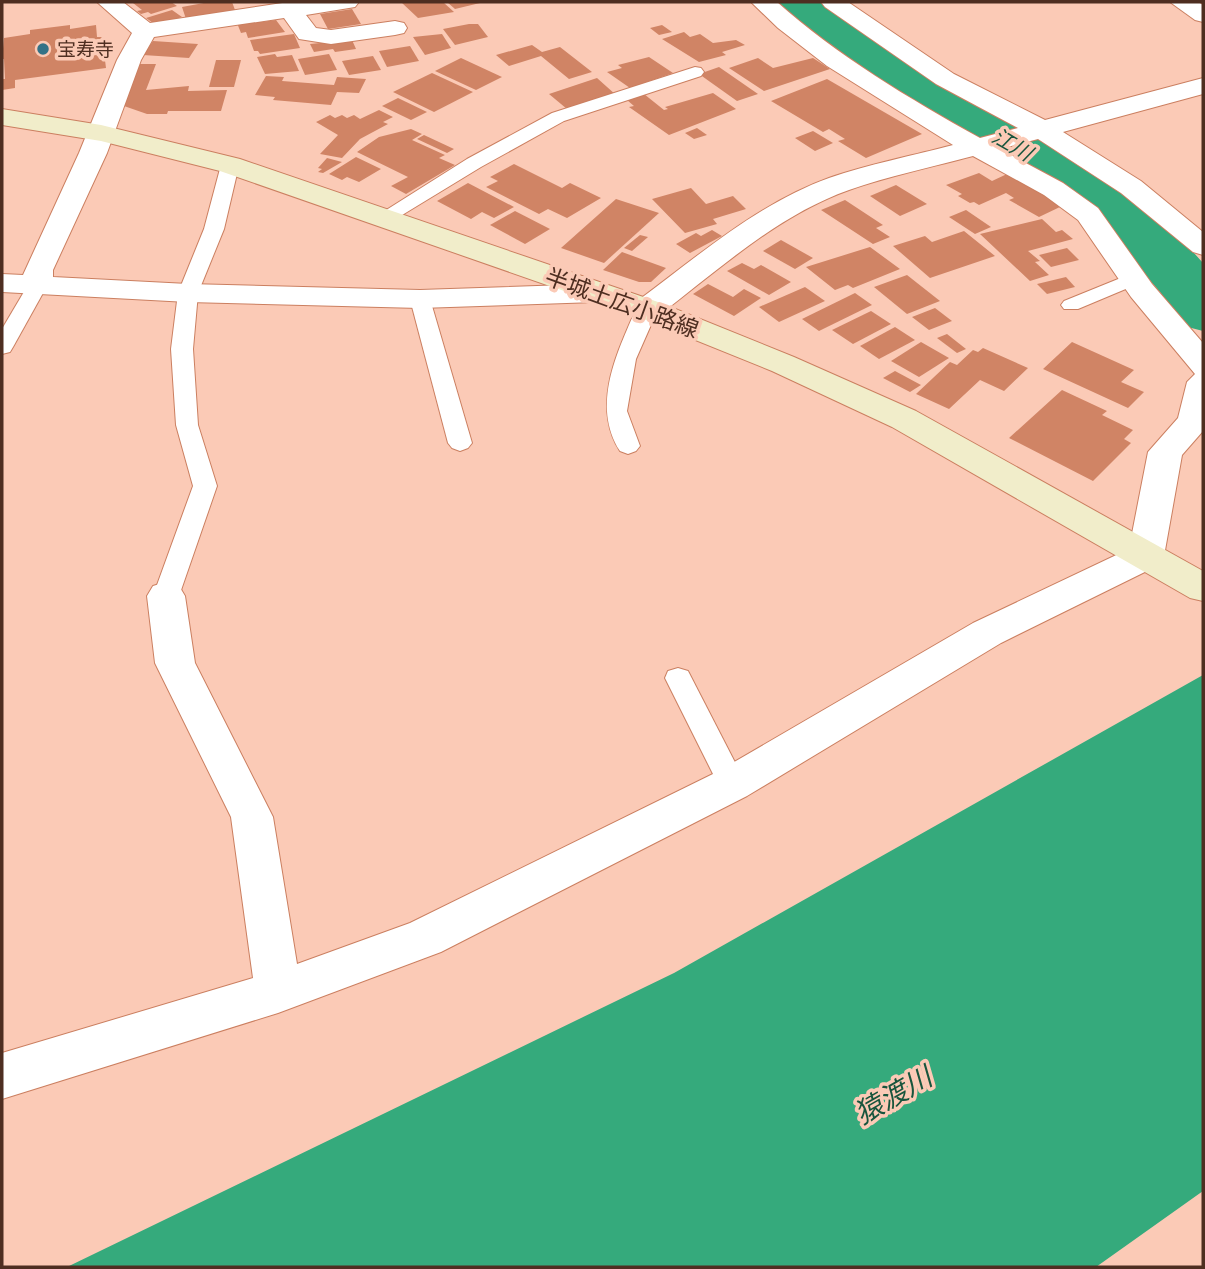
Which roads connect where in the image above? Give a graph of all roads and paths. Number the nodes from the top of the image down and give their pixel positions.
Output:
1 (109, 2) edge
2 (347, 2) edge
3 (763, 2) edge
4 (833, 2) edge
5 (1182, 2) edge
6 (289, 9) junction
7 (1203, 15) edge
8 (395, 28) dead end
9 (145, 31) junction
10 (695, 72) dead end
11 (1203, 86) edge
12 (2, 117) edge
13 (1040, 130) junction
14 (101, 132) junction
15 (975, 146) junction
16 (230, 165) junction
17 (382, 219) junction
18 (1202, 246) edge
19 (1133, 279) junction
20 (2, 283) edge
21 (38, 284) junction
22 (188, 293) junction
23 (596, 293) junction
24 (421, 299) junction
25 (1071, 305) dead end
26 (646, 309) junction
27 (2, 346) edge
28 (1203, 366) edge
29 (1203, 382) edge
30 (460, 443) dead end
31 (628, 446) dead end
32 (1146, 556) junction
33 (1203, 588) edge
34 (166, 596) joint
35 (678, 678) dead end
36 (732, 784) junction
37 (278, 992) junction
38 (2, 1076) edge

1 - 9 street
2 - 6 street
3 - 15 street
4 - 13 street
5 - 7 street
6 - 8 street
6 - 9 street
9 - 14 street
10 - 17 lane
11 - 13 street
12 - 14 main road, 半城土広小路線
13 - 15 street
13 - 18 street
14 - 16 main road, 半城土広小路線
14 - 21 street
15 - 19 street
15 - 26 street
16 - 17 main road, 半城土広小路線
16 - 22 lane
17 - 23 main road, 半城土広小路線
19 - 25 lane
19 - 28 street
20 - 21 street
21 - 22 street
21 - 27 lane
22 - 24 street
22 - 34 lane
23 - 24 street
23 - 26 main road, 半城土広小路線
24 - 30 lane
26 - 31 lane
26 - 32 main road, 半城土広小路線
29 - 32 street
32 - 33 main road, 半城土広小路線
32 - 36 street
34 - 37 street
35 - 36 lane
36 - 37 street
37 - 38 street

